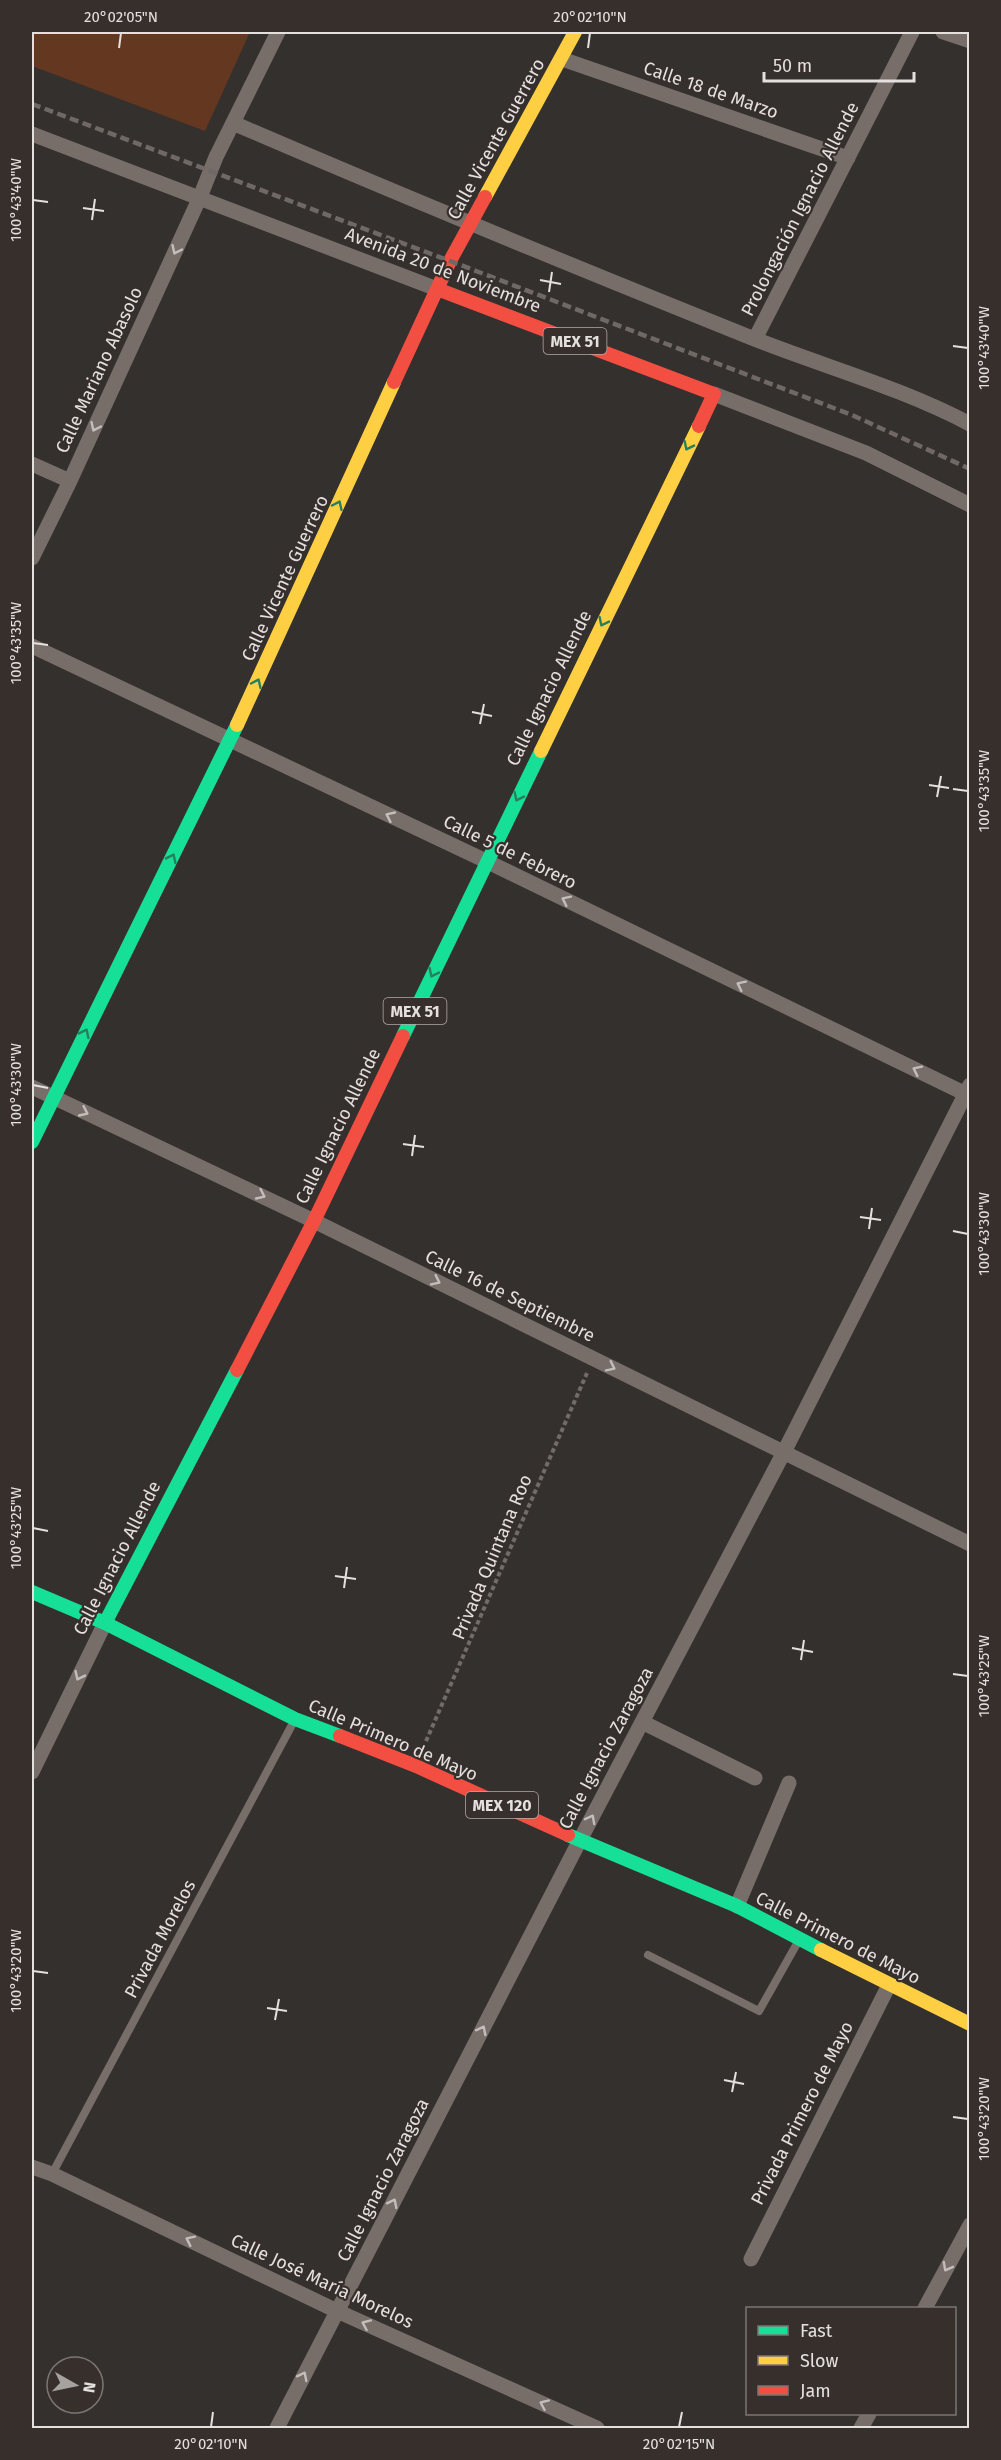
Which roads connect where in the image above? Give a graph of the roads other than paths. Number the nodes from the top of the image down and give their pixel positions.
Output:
1 (278, 32) edge
2 (575, 32) edge
3 (912, 32) edge
4 (943, 32) edge
5 (969, 41) edge
6 (562, 59) junction
7 (233, 123) junction
8 (32, 134) edge
9 (848, 159) junction
10 (200, 196) junction
11 (470, 224) junction
12 (437, 289) junction
13 (754, 339) junction
14 (714, 394) junction
15 (969, 424) edge
16 (32, 464) edge
17 (70, 481) junction
18 (969, 505) edge
19 (32, 558) edge
20 (32, 646) edge
21 (230, 741) junction
22 (486, 861) junction
23 (32, 1087) edge
24 (968, 1092) edge
25 (53, 1097) junction
26 (32, 1142) edge
27 (314, 1221) junction
28 (784, 1452) junction
29 (967, 1537) edge
30 (32, 1592) edge
31 (105, 1623) junction
32 (295, 1719) junction
33 (642, 1722) junction
34 (32, 1772) edge
35 (755, 1778) dead end
36 (789, 1783) dead end
37 (579, 1840) junction
38 (737, 1906) junction
39 (800, 1939) junction
40 (648, 1955) dead end
41 (889, 1985) junction
42 (969, 2024) edge
43 (32, 2167) edge
44 (51, 2174) junction
45 (969, 2224) edge
46 (751, 2259) dead end
47 (926, 2307) edge
48 (337, 2311) junction
49 (277, 2428) edge
50 (597, 2428) edge

1 - 7 street, Calle Mariano Abasolo
2 - 6 main road, Calle Vicente Guerrero
3 - 9 street, Prolongación Ignacio Allende
4 - 5 street
6 - 9 street, Calle 18 de Marzo
6 - 11 main road, Calle Vicente Guerrero
7 - 10 street, Calle Mariano Abasolo
7 - 11 street
8 - 10 street, Avenida 20 de Noviembre
9 - 13 street, Prolongación Ignacio Allende
10 - 12 street, Avenida 20 de Noviembre
10 -> 17 street, Calle Mariano Abasolo
11 - 12 main road, Calle Vicente Guerrero
11 - 13 street
12 - 14 main road, Avenida 20 de Noviembre / MEX 51
21 -> 12 main road, Calle Vicente Guerrero
13 - 15 street
14 - 18 street, Avenida 20 de Noviembre
14 -> 22 main road, Calle Ignacio Allende / MEX 51
16 - 17 street
17 - 19 street, Calle Mariano Abasolo
20 - 21 street, Calle 5 de Febrero
22 -> 21 street, Calle 5 de Febrero
25 -> 21 main road, Calle Vicente Guerrero
24 -> 22 street, Calle 5 de Febrero
22 -> 27 main road, Calle Ignacio Allende / MEX 51
23 - 25 street, Calle 16 de Septiembre
24 - 28 street, Calle Ignacio Zaragoza
25 - 26 main road, Calle Vicente Guerrero
25 -> 27 street, Calle 16 de Septiembre
27 -> 28 street, Calle 16 de Septiembre
27 - 31 main road, Calle Ignacio Allende / MEX 51
28 - 29 street, Calle 16 de Septiembre
28 - 33 street, Calle Ignacio Zaragoza
30 - 31 main road, Calle Primero de Mayo / MEX 120
31 - 32 main road, Calle Primero de Mayo / MEX 120
31 -> 34 street, Calle Ignacio Allende
32 - 37 main road, Calle Primero de Mayo / MEX 120
32 - 44 lane, Privada Morelos
33 - 35 street
37 -> 33 street, Calle Ignacio Zaragoza
36 - 38 street
37 - 38 main road, Calle Primero de Mayo / MEX 120
48 -> 37 street, Calle Ignacio Zaragoza
38 - 39 main road, Calle Primero de Mayo / MEX 120
39 - 40 lane
39 - 41 main road, Calle Primero de Mayo / MEX 120
41 - 42 main road, Calle Primero de Mayo / MEX 120
41 - 46 street, Privada Primero de Mayo
43 - 44 street, Calle José María Morelos
48 -> 44 street, Calle José María Morelos
45 -> 47 street
49 -> 48 street, Calle Ignacio Zaragoza
50 -> 48 street, Calle José María Morelos

